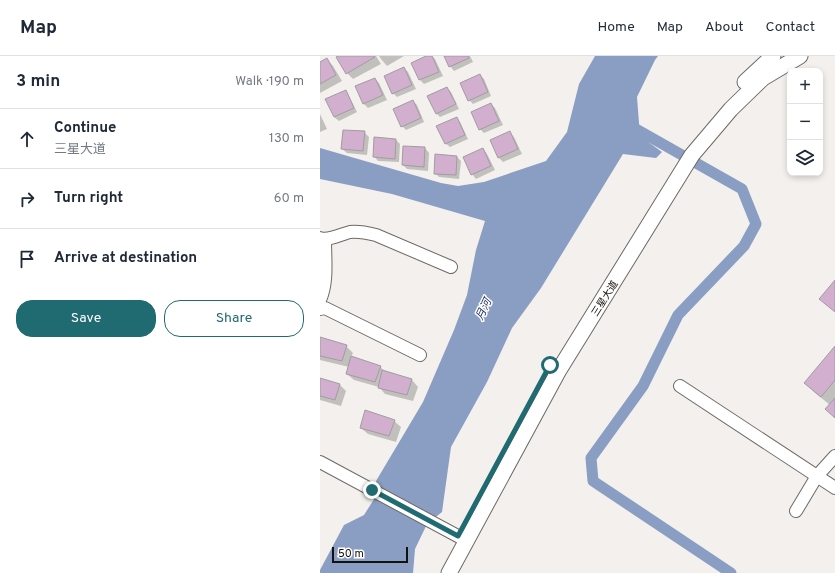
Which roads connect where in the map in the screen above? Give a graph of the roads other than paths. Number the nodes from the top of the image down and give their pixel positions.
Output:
1 (772, 56) edge
2 (800, 56) edge
3 (686, 156) junction
4 (322, 239) edge
5 (451, 267) dead end
6 (320, 300) edge
7 (320, 308) edge
8 (420, 355) dead end
9 (680, 386) dead end
10 (835, 456) edge
11 (320, 462) edge
12 (817, 476) junction
13 (835, 488) edge
14 (796, 511) dead end
15 (462, 539) junction
16 (438, 573) edge
17 (450, 573) edge

1 - 3 street, 三星大道
2 - 3 street, 三星大道
3 - 15 street, 三星大道
4 - 5 street
4 - 6 street
7 - 8 street
9 - 12 street
10 - 12 street
11 - 15 street
12 - 13 street
12 - 14 street
15 - 16 street, 三星大道
15 - 17 street, 三星大道

